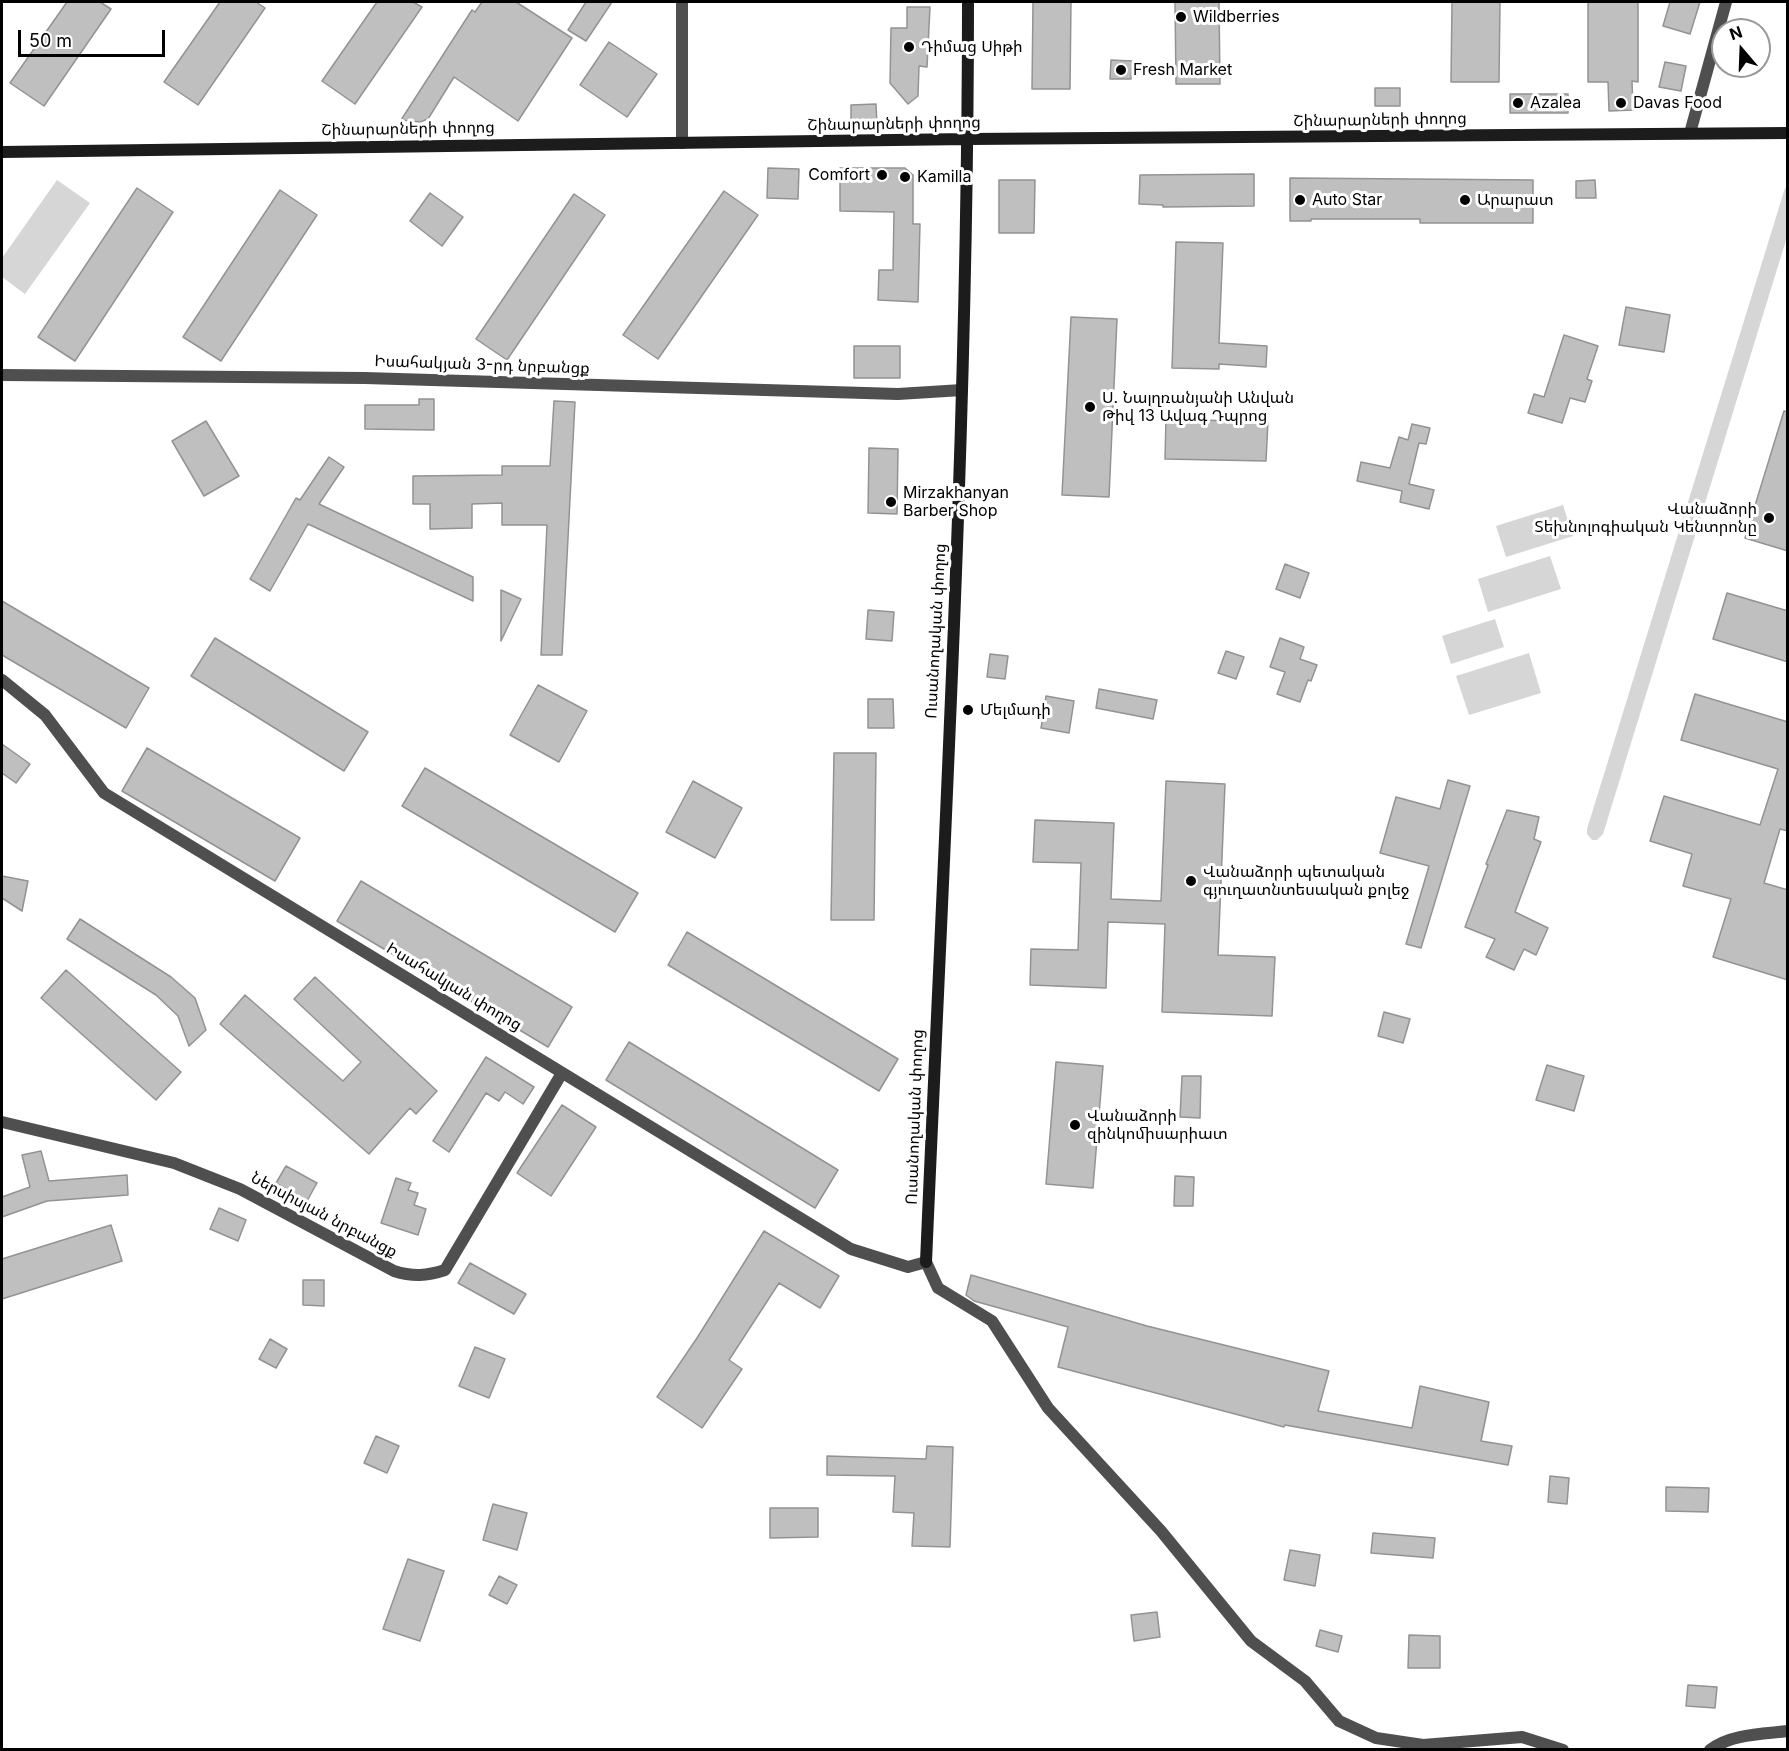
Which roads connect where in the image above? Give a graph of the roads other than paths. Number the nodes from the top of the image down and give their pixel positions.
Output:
1 (682, 2) edge
2 (968, 2) edge
3 (1726, 2) edge
4 (1690, 133) junction
5 (1788, 133) edge
6 (968, 139) junction
7 (682, 143) junction
8 (2, 152) edge
9 (2, 375) edge
10 (962, 390) junction
11 (2, 680) edge
12 (562, 1073) junction
13 (2, 1122) edge
14 (926, 1262) junction
15 (1788, 1731) edge
16 (1563, 1749) edge
17 (1710, 1749) edge

1 - 7 street
2 - 6 street, Ուսանողական փողոց
3 - 4 street
4 - 5 street, Շինարարների փողոց
4 - 6 street, Շինարարների փողոց
6 - 7 street, Շինարարների փողոց
6 - 10 street, Ուսանողական փողոց
7 - 8 street, Շինարարների փողոց
9 - 10 street, Իսահակյան 3-րդ նրբանցք
10 - 14 street, Ուսանողական փողոց
11 - 12 street, Իսահակյան փողոց
12 - 13 street, Ներսիսյան նրբանցք
12 - 14 street, Իսահակյան փողոց
14 - 16 street
15 - 17 street

